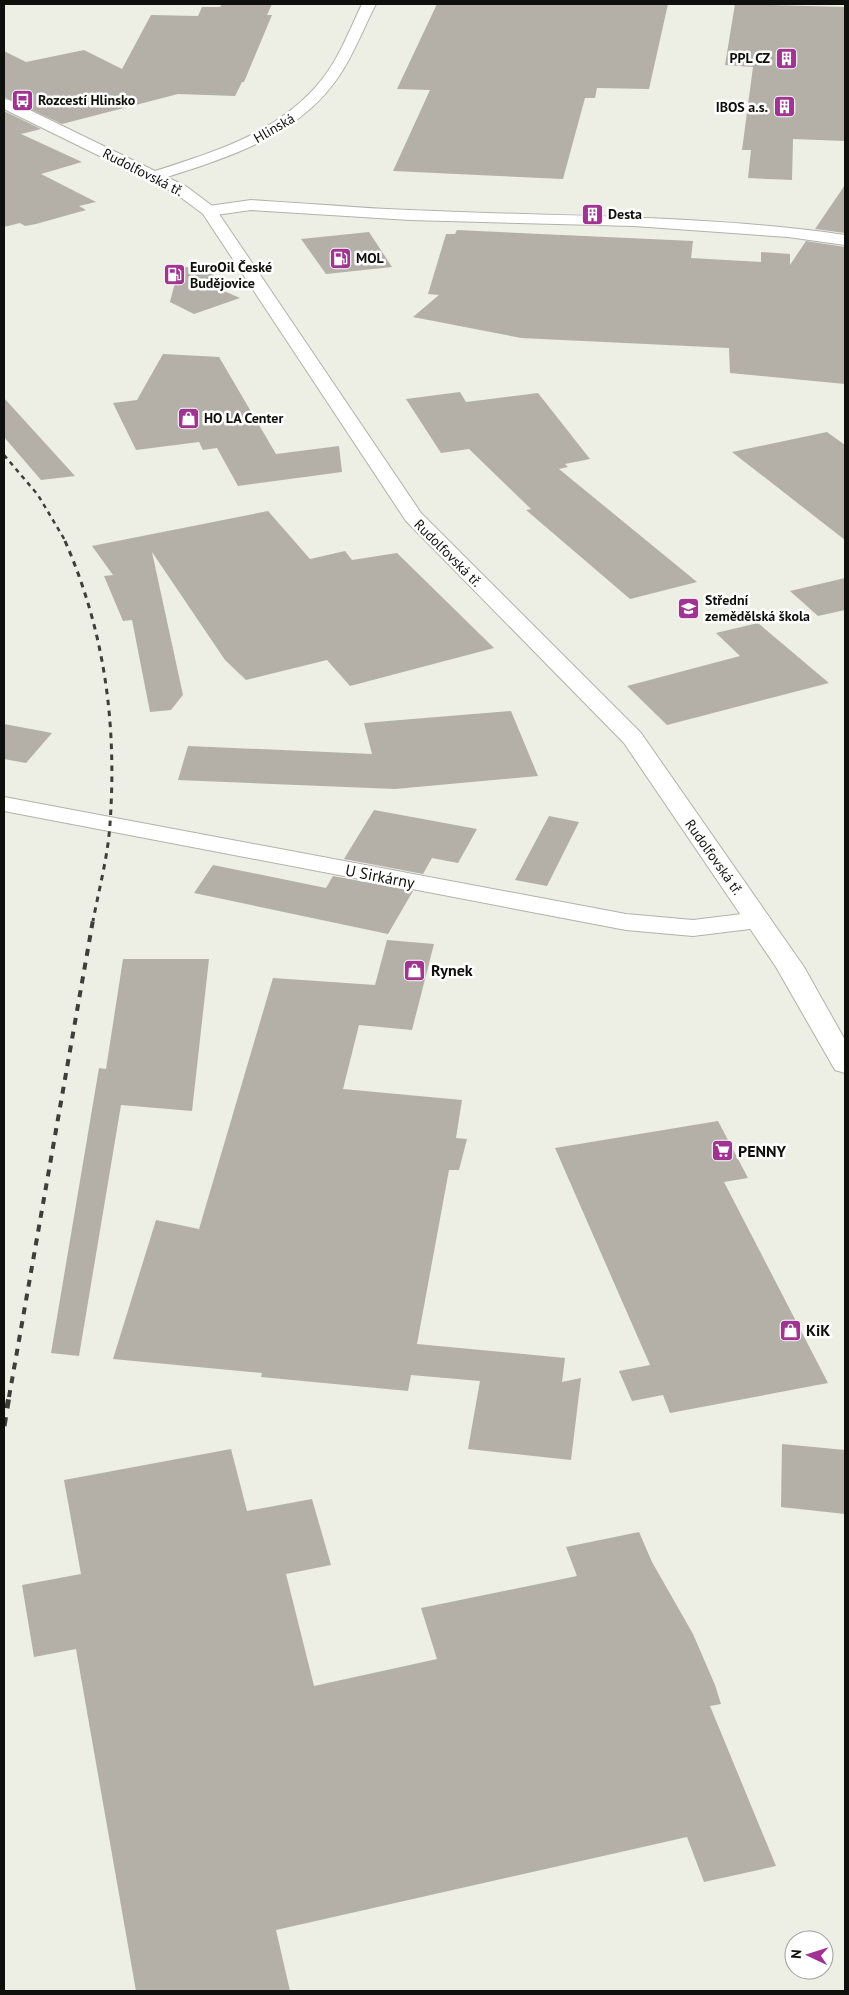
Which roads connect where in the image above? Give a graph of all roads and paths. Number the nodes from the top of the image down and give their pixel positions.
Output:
1 (369, 4) edge
2 (4, 103) edge
3 (155, 176) junction
4 (209, 212) junction
5 (845, 240) edge
6 (4, 804) edge
7 (758, 920) junction
8 (845, 1064) edge

1 - 3 main road, Hlinská
2 - 3 main road, Rudolfovská tř.
3 - 4 main road, Rudolfovská tř.
4 - 5 main road
4 - 7 main road, Rudolfovská tř.
6 - 7 main road, U Sirkárny
7 - 8 main road, Rudolfovská tř.

